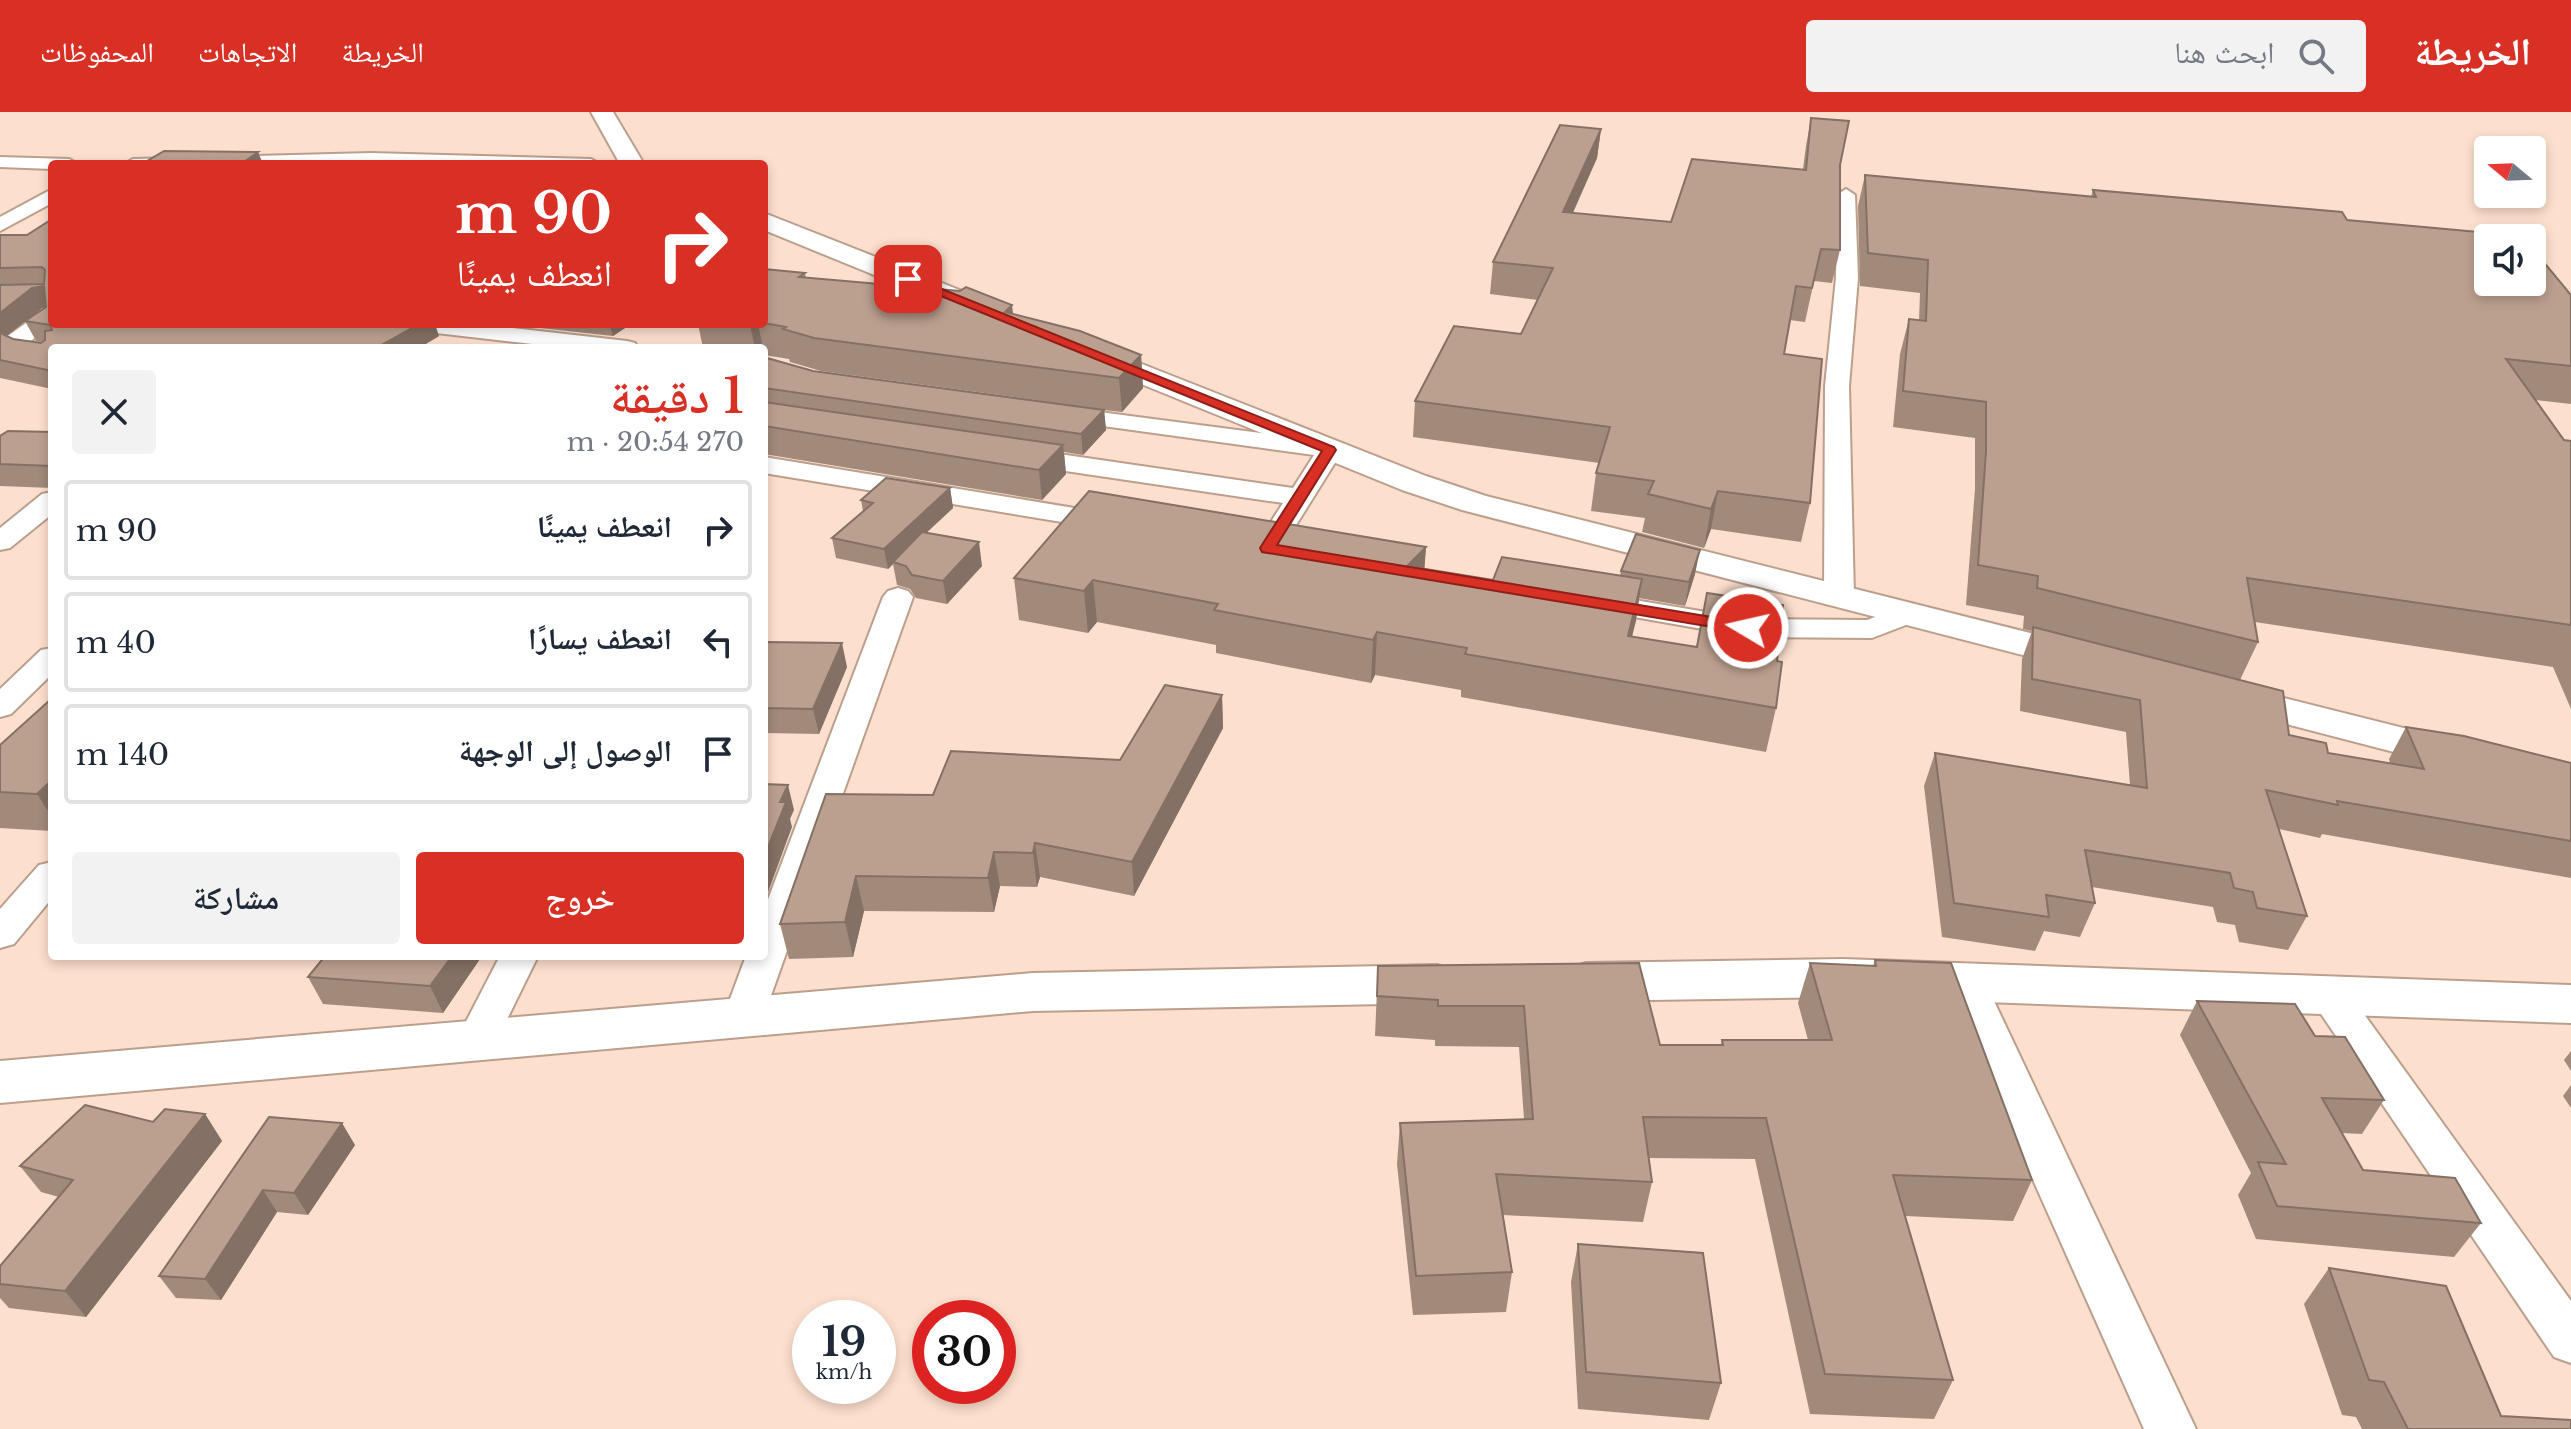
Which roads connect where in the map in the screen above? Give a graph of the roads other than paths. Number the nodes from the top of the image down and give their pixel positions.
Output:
1 (602, 112) edge
2 (292, 160) edge
3 (444, 160) edge
4 (629, 160) edge
5 (0, 162) edge
6 (48, 163) edge
7 (1846, 195) dead end
8 (48, 197) edge
9 (768, 223) edge
10 (0, 225) edge
11 (48, 302) edge
12 (1016, 323) edge
13 (454, 328) edge
14 (1060, 341) edge
15 (592, 344) edge
16 (48, 352) edge
17 (1035, 411) edge
18 (1330, 450) junction
19 (1000, 454) edge
20 (768, 466) edge
21 (1299, 497) junction
22 (48, 503) edge
23 (1142, 527) edge
24 (0, 542) edge
25 (1236, 543) edge
26 (1268, 548) junction
27 (1299, 553) edge
28 (1839, 596) junction
29 (898, 597) dead end
30 (1562, 597) edge
31 (1908, 614) junction
32 (48, 661) edge
33 (2124, 669) edge
34 (2201, 689) edge
35 (0, 707) edge
36 (2571, 784) edge
37 (48, 879) edge
38 (0, 934) edge
39 (768, 950) edge
40 (517, 960) edge
41 (764, 960) edge
42 (1547, 982) edge
43 (1965, 982) junction
44 (1483, 983) edge
45 (2329, 995) junction
46 (2571, 1004) edge
47 (744, 1015) junction
48 (478, 1039) junction
49 (0, 1082) edge
50 (2571, 1341) edge
51 (2170, 1429) edge

1 - 4 street
2 - 3 street
5 - 6 street
7 - 28 street
8 - 10 street
9 - 12 street
11 - 16 street
13 - 15 street
14 - 18 street
17 - 18 street
18 - 21 street
18 - 28 street
19 - 21 street
20 - 23 street
21 - 26 street
22 - 24 street
25 - 26 street
26 - 27 street
28 - 31 street
29 - 39 street
30 - 31 street
31 - 33 street
32 - 35 street
34 - 36 street
37 - 38 street
40 - 48 street
41 - 47 street
42 - 43 street
43 - 45 street
43 - 51 street
44 - 47 street
45 - 46 street
45 - 50 street
47 - 48 street
48 - 49 street

